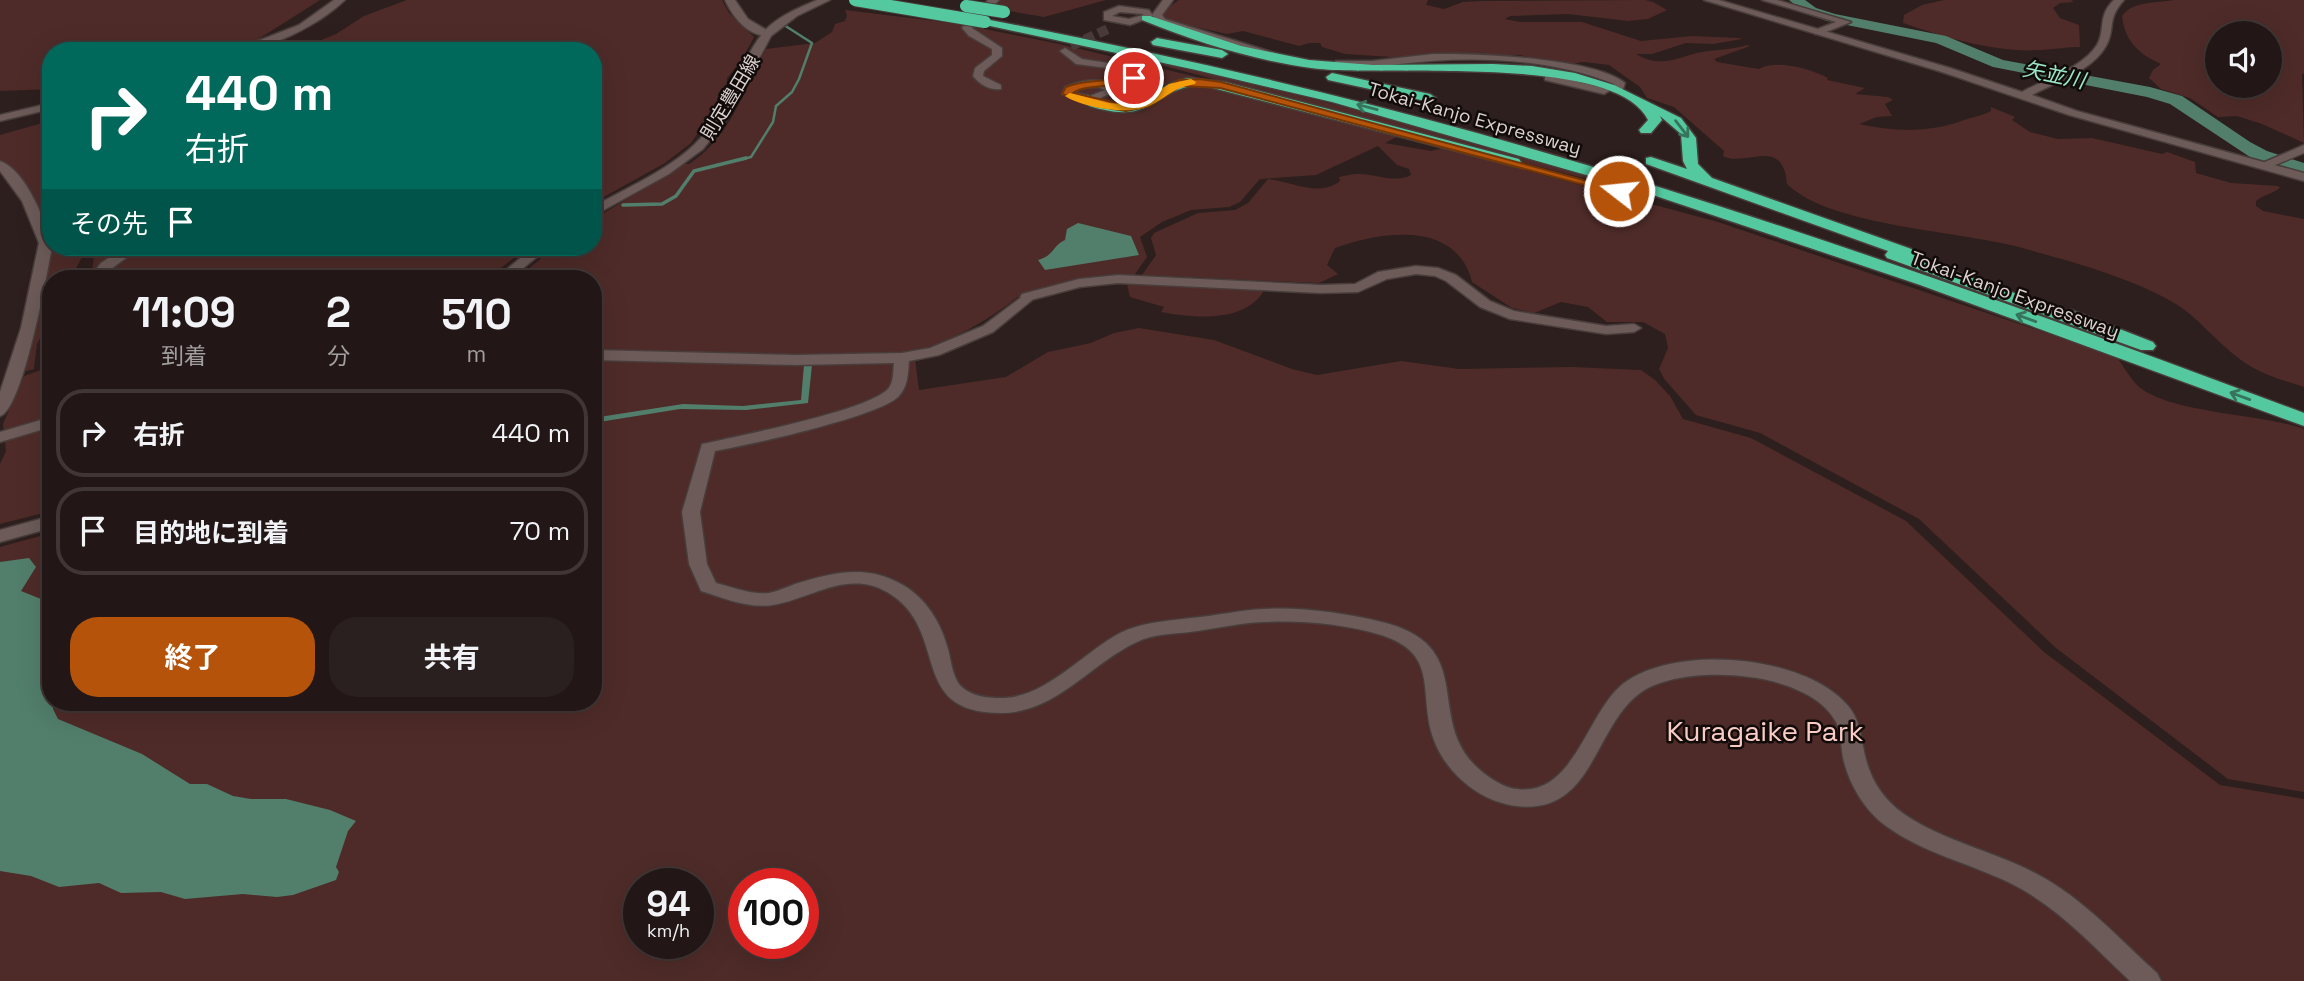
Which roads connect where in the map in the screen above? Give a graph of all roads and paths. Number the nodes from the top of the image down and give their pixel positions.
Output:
1 (340, 0) edge
2 (730, 0) edge
3 (825, 0) edge
4 (855, 0) edge
5 (1151, 0) edge
6 (1159, 0) edge
7 (1168, 0) edge
8 (1709, 0) edge
9 (1767, 0) edge
10 (2119, 0) edge
11 (957, 4) dead end
12 (999, 6) edge
13 (1136, 16) junction
14 (985, 22) junction
15 (1818, 32) junction
16 (767, 34) junction
17 (1144, 40) dead end
18 (261, 42) edge
19 (1068, 48) dead end
20 (1131, 59) junction
21 (1549, 78) dead end
22 (1221, 85) junction
23 (997, 87) dead end
24 (1619, 87) dead end
25 (1108, 90) junction
26 (1604, 91) dead end
27 (2023, 96) junction
28 (1430, 98) dead end
29 (1086, 99) junction
30 (42, 108) edge
31 (0, 118) edge
32 (1646, 130) dead end
33 (2304, 149) edge
34 (1651, 161) dead end
35 (0, 165) edge
36 (2264, 165) junction
37 (2304, 177) edge
38 (1707, 181) junction
39 (602, 207) edge
40 (42, 227) edge
41 (43, 256) edge
42 (120, 256) edge
43 (531, 256) edge
44 (102, 270) edge
45 (513, 270) edge
46 (1947, 290) junction
47 (1634, 328) dead end
48 (2147, 346) junction
49 (602, 355) edge
50 (902, 358) junction
51 (2304, 406) edge
52 (0, 411) edge
53 (2304, 420) edge
54 (42, 425) edge
55 (0, 437) edge
56 (42, 524) edge
57 (0, 536) edge
58 (2148, 981) edge

1 - 18 street
2 - 16 street
3 - 16 street, 則定豊田線
4 - 14 highway, Tokai-Kanjo Expressway, bridge
5 - 13 street
6 - 13 street
7 - 24 street
8 - 15 street
9 - 15 street
10 - 27 street
11 - 12 highway, Tokai-Kanjo Expressway, bridge
12 - 23 street
12 - 48 highway, Tokai-Kanjo Expressway
13 - 13 street
13 - 32 highway
13 -> 38 highway
14 - 20 highway
46 -> 14 highway, Tokai-Kanjo Expressway
15 - 27 street
16 - 39 street, 則定豊田線
17 - 28 highway
19 - 25 street
20 - 22 highway
20 - 25 highway
21 - 26 street
22 - 29 highway
22 - 46 highway
25 - 29 street
25 - 29 street
27 - 36 street
30 - 31 street
33 - 36 street
34 - 38 highway
35 - 40 street
36 - 37 street
38 - 48 highway
41 - 52 street
42 - 44 street
43 - 45 street
53 -> 46 highway, Tokai-Kanjo Expressway
47 - 50 street
48 - 51 highway, Tokai-Kanjo Expressway
49 - 50 street
50 - 58 street
54 - 55 street
56 - 57 street

